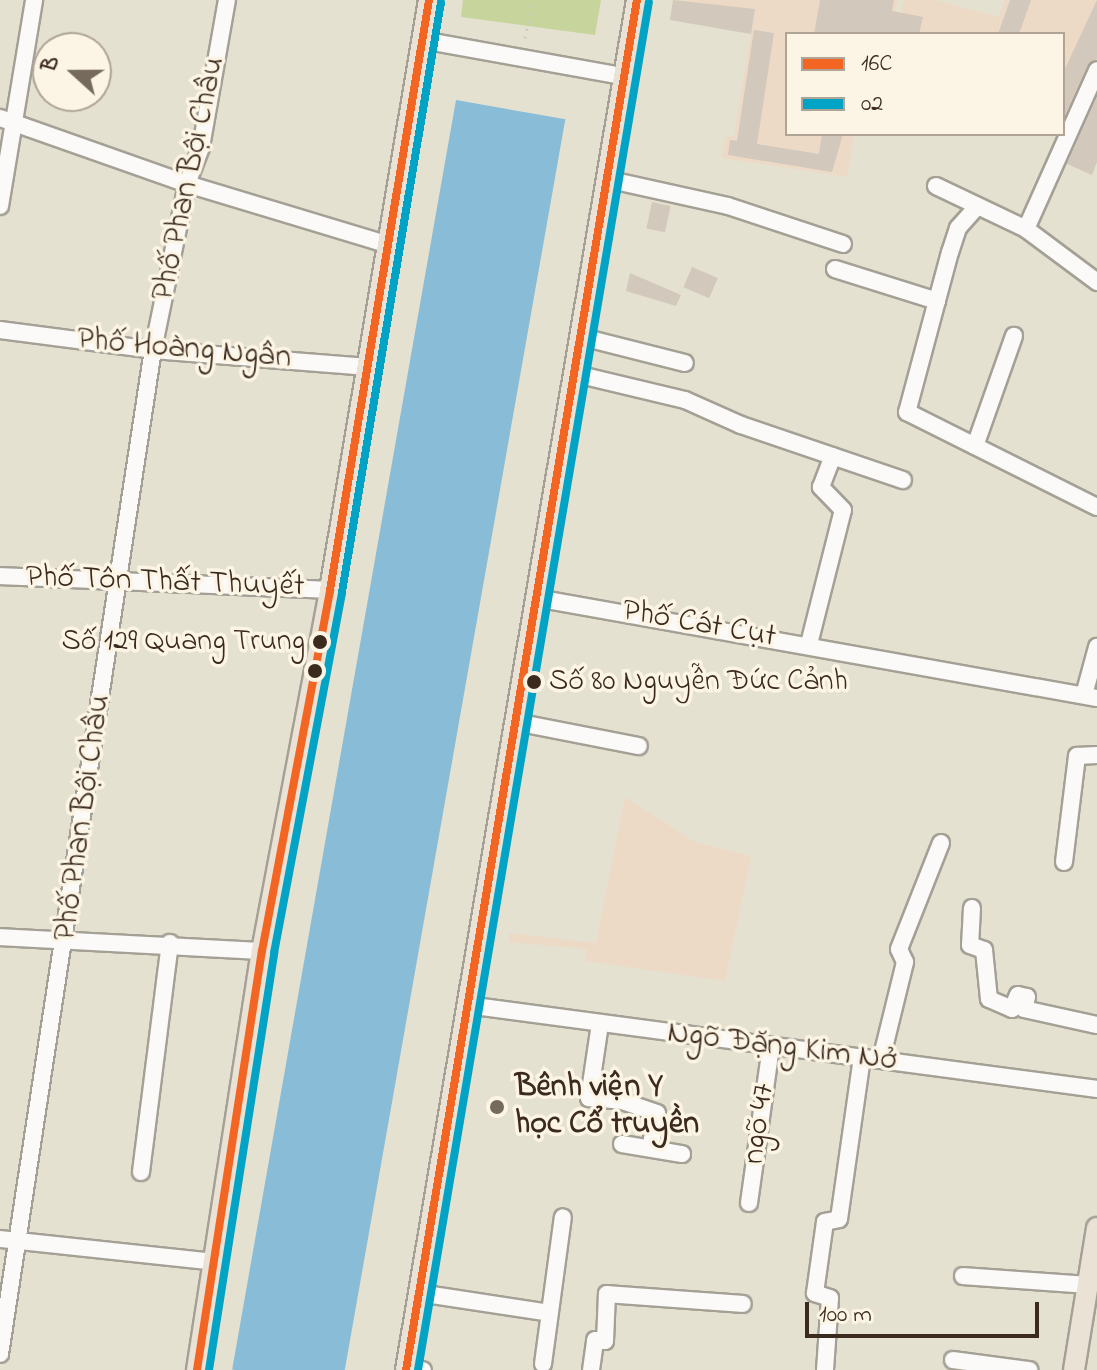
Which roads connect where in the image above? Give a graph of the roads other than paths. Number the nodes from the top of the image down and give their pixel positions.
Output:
1 (34, 0) edge
2 (227, 0) edge
3 (429, 0) edge
4 (637, 0) edge
5 (422, 40) junction
6 (1097, 70) edge
7 (622, 76) junction
8 (8, 120) edge
9 (606, 179) junction
10 (187, 184) junction
11 (936, 186) dead end
12 (0, 206) edge
13 (975, 209) junction
14 (1026, 229) junction
15 (386, 244) junction
16 (843, 244) dead end
17 (835, 269) dead end
18 (1097, 282) edge
19 (937, 301) junction
20 (0, 330) edge
21 (1014, 336) dead end
22 (582, 337) junction
23 (153, 350) junction
24 (685, 363) dead end
25 (368, 367) junction
26 (576, 374) junction
27 (975, 446) junction
28 (833, 456) junction
29 (903, 480) dead end
30 (1097, 507) edge
31 (0, 576) edge
32 (118, 584) junction
33 (330, 590) junction
34 (536, 598) junction
35 (809, 644) junction
36 (1097, 647) edge
37 (1090, 697) edge
38 (515, 722) junction
39 (639, 746) dead end
40 (1097, 755) edge
41 (941, 843) dead end
42 (1064, 862) dead end
43 (972, 908) dead end
44 (0, 937) edge
45 (67, 941) junction
46 (170, 943) junction
47 (262, 951) junction
48 (467, 1005) junction
49 (600, 1024) junction
50 (1097, 1025) edge
51 (771, 1046) junction
52 (862, 1058) junction
53 (881, 1060) junction
54 (1097, 1089) edge
55 (622, 1144) dead end
56 (650, 1148) junction
57 (682, 1154) dead end
58 (141, 1172) dead end
59 (749, 1203) dead end
60 (563, 1217) dead end
61 (1097, 1228) edge
62 (0, 1239) edge
63 (20, 1242) junction
64 (216, 1262) junction
65 (963, 1276) dead end
66 (1088, 1285) junction
67 (419, 1293) junction
68 (743, 1304) dead end
69 (549, 1313) junction
70 (0, 1354) edge
71 (953, 1360) dead end
72 (543, 1364) dead end
73 (412, 1369) edge
74 (197, 1370) edge
75 (591, 1370) edge
76 (825, 1370) edge
77 (1029, 1370) edge
78 (1074, 1370) edge

1 - 8 street
2 - 10 street, Phố Phan Bội Châu
3 - 5 main road
4 - 7 main road
5 - 7 street
5 - 15 main road
6 - 14 street
7 - 9 main road
8 - 10 street
8 - 12 street
9 - 16 street
9 - 22 main road
10 - 15 street
10 - 23 street, Phố Phan Bội Châu
11 - 13 street
13 - 14 street
13 - 19 street
14 - 18 street
15 - 25 main road
17 - 19 street
19 - 27 street
20 - 23 street, Phố Hoàng Ngân
21 - 27 street
22 - 24 street
22 - 26 main road
23 - 25 street, Phố Hoàng Ngân
23 - 32 street, Phố Phan Bội Châu
25 - 33 main road
26 - 28 street
26 - 34 main road
27 - 30 street
28 - 29 street
28 - 35 street
31 - 32 street, Phố Tôn Thất Thuyết
32 - 33 street, Phố Tôn Thất Thuyết
32 - 45 street, Phố Phan Bội Châu
33 - 47 main road
34 - 35 street, Phố Cát Cụt
34 - 38 main road
35 - 37 street, Phố Cát Cụt
36 - 37 street
38 - 39 street
38 - 48 main road
40 - 42 street
41 - 53 street
43 - 50 street
44 - 45 street
45 - 46 street
45 - 63 street, Phố Phan Bội Châu
46 - 47 street
46 - 58 street
47 - 64 main road
48 - 49 street, Ngõ Đặng Kim Nở
48 - 67 main road
49 - 51 street, Ngõ Đặng Kim Nở
49 - 56 street
51 - 52 street, Ngõ Đặng Kim Nở
51 - 59 street, ngõ 47
52 - 53 street, Ngõ Đặng Kim Nở
52 - 76 street
53 - 54 street, Ngõ Đặng Kim Nở
55 - 56 street
56 - 57 street
60 - 69 street
61 - 66 main road
62 - 63 street
63 - 64 street
63 - 70 street, Phố Phan Bội Châu
64 - 74 main road
65 - 66 street
66 - 78 main road
67 - 69 street
67 - 73 main road
68 - 75 street
69 - 72 street
71 - 77 street

